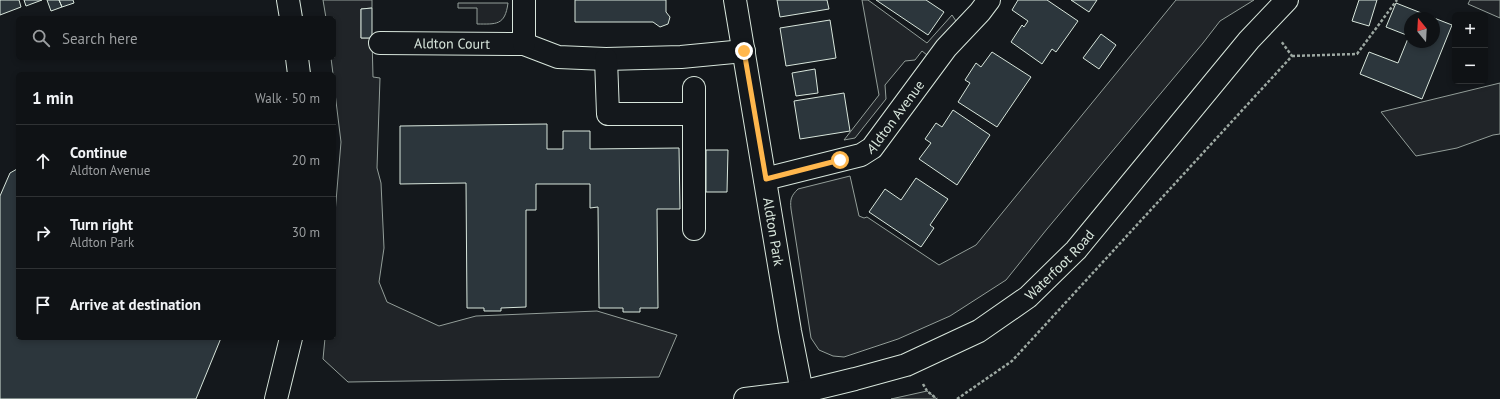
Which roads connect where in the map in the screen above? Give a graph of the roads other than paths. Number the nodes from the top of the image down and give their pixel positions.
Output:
1 (288, 0) edge
2 (524, 0) edge
3 (736, 0) edge
4 (989, 0) edge
5 (1287, 0) edge
6 (291, 16) edge
7 (380, 43) dead end
8 (524, 44) junction
9 (744, 51) junction
10 (606, 58) junction
11 (297, 60) edge
12 (299, 72) edge
13 (694, 88) dead end
14 (694, 114) junction
15 (766, 179) junction
16 (694, 229) dead end
17 (291, 340) edge
18 (802, 392) junction
19 (276, 399) edge
20 (746, 399) edge

1 - 6 street
2 - 8 street
3 - 9 street, Aldton Park
4 - 15 street, Aldton Avenue
5 - 18 street, Waterfoot Road
7 - 8 street, Aldton Court
8 - 10 street, Aldton Court
9 - 10 street, Aldton Court
9 - 15 street, Aldton Park
10 - 14 street
11 - 12 street
13 - 14 street
14 - 16 street
15 - 18 street, Aldton Park
17 - 19 street
18 - 20 street, Waterfoot Road

